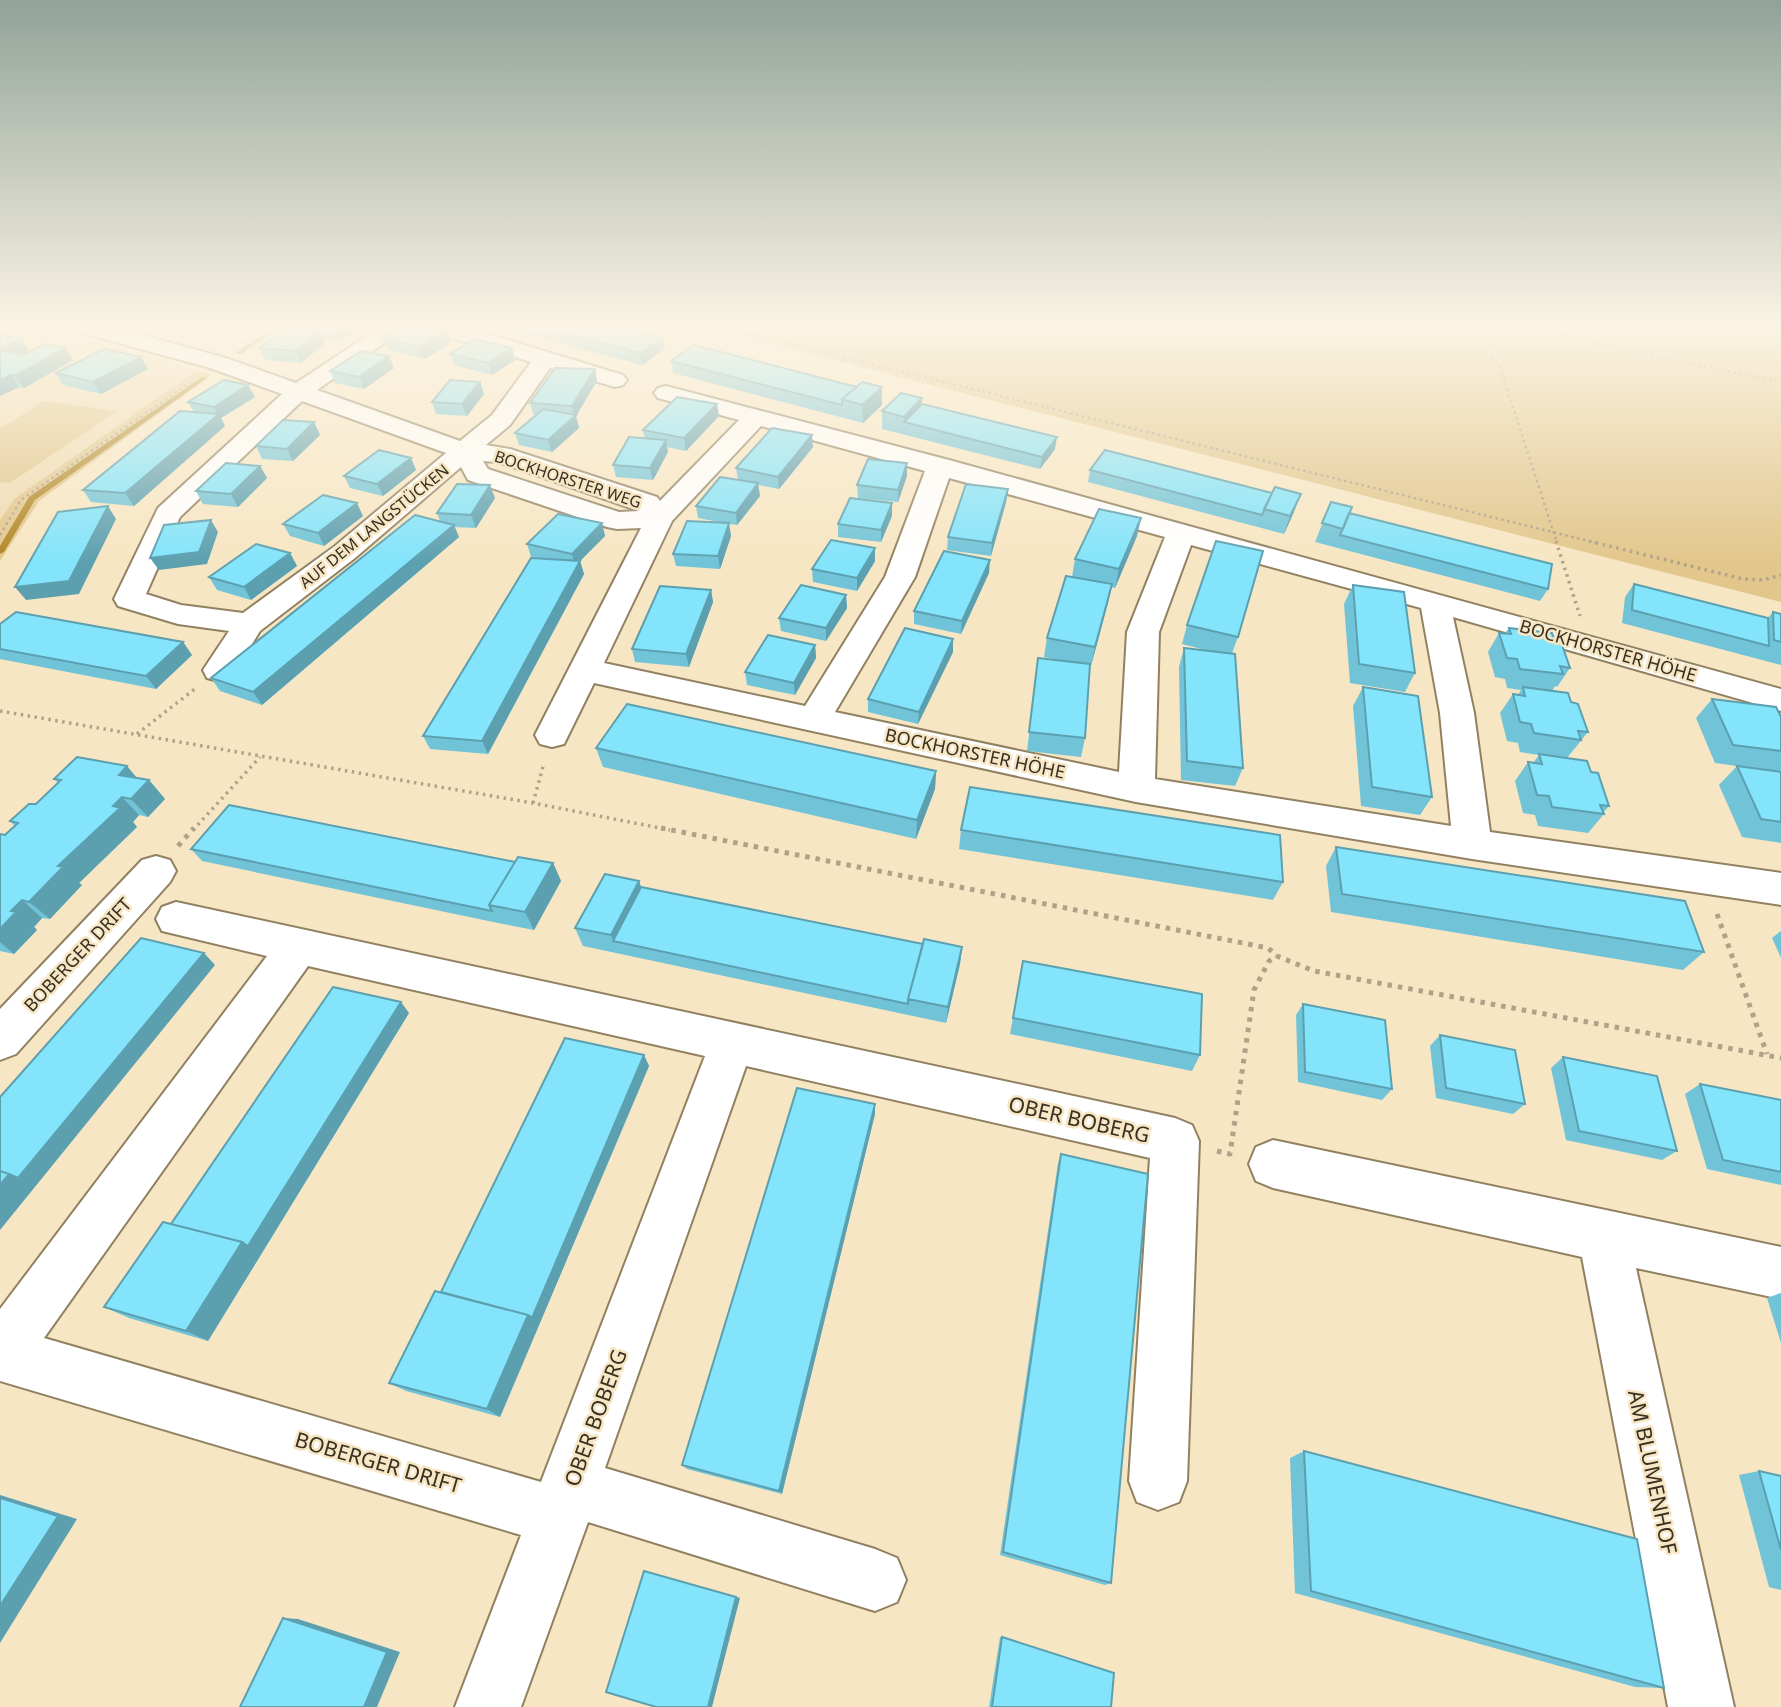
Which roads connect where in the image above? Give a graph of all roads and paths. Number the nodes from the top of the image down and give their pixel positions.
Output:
1 (160, 404) edge
2 (286, 404) edge
3 (328, 404) edge
4 (513, 404) edge
5 (704, 404) edge
6 (1033, 404) edge
7 (1512, 404) edge
8 (755, 418) junction
9 (466, 452) junction
10 (940, 466) junction
11 (660, 518) junction
12 (1552, 531) junction
13 (0, 535) edge
14 (1180, 535) junction
15 (1781, 575) edge
16 (1436, 602) junction
17 (1582, 623) dead end
18 (249, 624) junction
19 (219, 670) joint
20 (584, 670) junction
21 (1781, 700) edge
22 (0, 711) edge
23 (814, 719) junction
24 (136, 735) junction
25 (552, 735) joint
26 (261, 757) junction
27 (1136, 789) junction
28 (533, 803) junction
29 (1472, 844) junction
30 (156, 870) joint
31 (1704, 878) junction
32 (1781, 889) edge
33 (176, 919) dead end
34 (299, 946) junction
35 (1276, 956) junction
36 (0, 1040) edge
37 (732, 1042) junction
38 (1768, 1055) junction
39 (1781, 1058) edge
40 (1175, 1141) junction
41 (1273, 1164) dead end
42 (1603, 1236) junction
43 (1781, 1273) edge
44 (0, 1353) edge
45 (1158, 1481) dead end
46 (565, 1502) junction
47 (875, 1580) dead end
48 (488, 1707) edge
49 (1701, 1707) edge

1 - 13 path
2 - 18 street
3 - 9 street
4 - 9 street, AUF DEM LANGSTÜCKEN
5 - 8 street, BOCKHORSTER HÖHE
6 - 12 path
7 - 12 path
8 - 10 street, BOCKHORSTER HÖHE
8 - 11 street
9 - 11 street, BOCKHORSTER WEG
9 - 18 street, AUF DEM LANGSTÜCKEN
10 - 14 street, BOCKHORSTER HÖHE
10 - 23 street
11 - 20 street
12 - 15 path
12 - 17 path
14 - 16 street, BOCKHORSTER HÖHE
14 - 27 street
16 - 21 street, BOCKHORSTER HÖHE
16 - 29 street
18 - 19 street, AUF DEM LANGSTÜCKEN
19 - 24 path
20 - 23 street, BOCKHORSTER HÖHE
20 - 25 street
22 - 24 path
23 - 27 street, BOCKHORSTER HÖHE
24 - 26 path
25 - 28 path
26 - 28 path
26 - 30 path
27 - 29 street, BOCKHORSTER HÖHE
28 - 35 path
29 - 31 street, BOCKHORSTER HÖHE
30 - 36 street, BOBERGER DRIFT
31 - 32 street, BOCKHORSTER HÖHE
31 - 38 path
33 - 34 street, OBER BOBERG
34 - 37 street, OBER BOBERG
34 - 44 street
35 - 38 path
35 - 40 path
37 - 40 street, OBER BOBERG
37 - 46 street, OBER BOBERG
38 - 39 path
40 - 45 street, OBER BOBERG
41 - 42 street
42 - 43 street
42 - 49 street, AM BLUMENHOF
44 - 46 street, BOBERGER DRIFT
46 - 47 street, BOBERGER DRIFT
46 - 48 street

